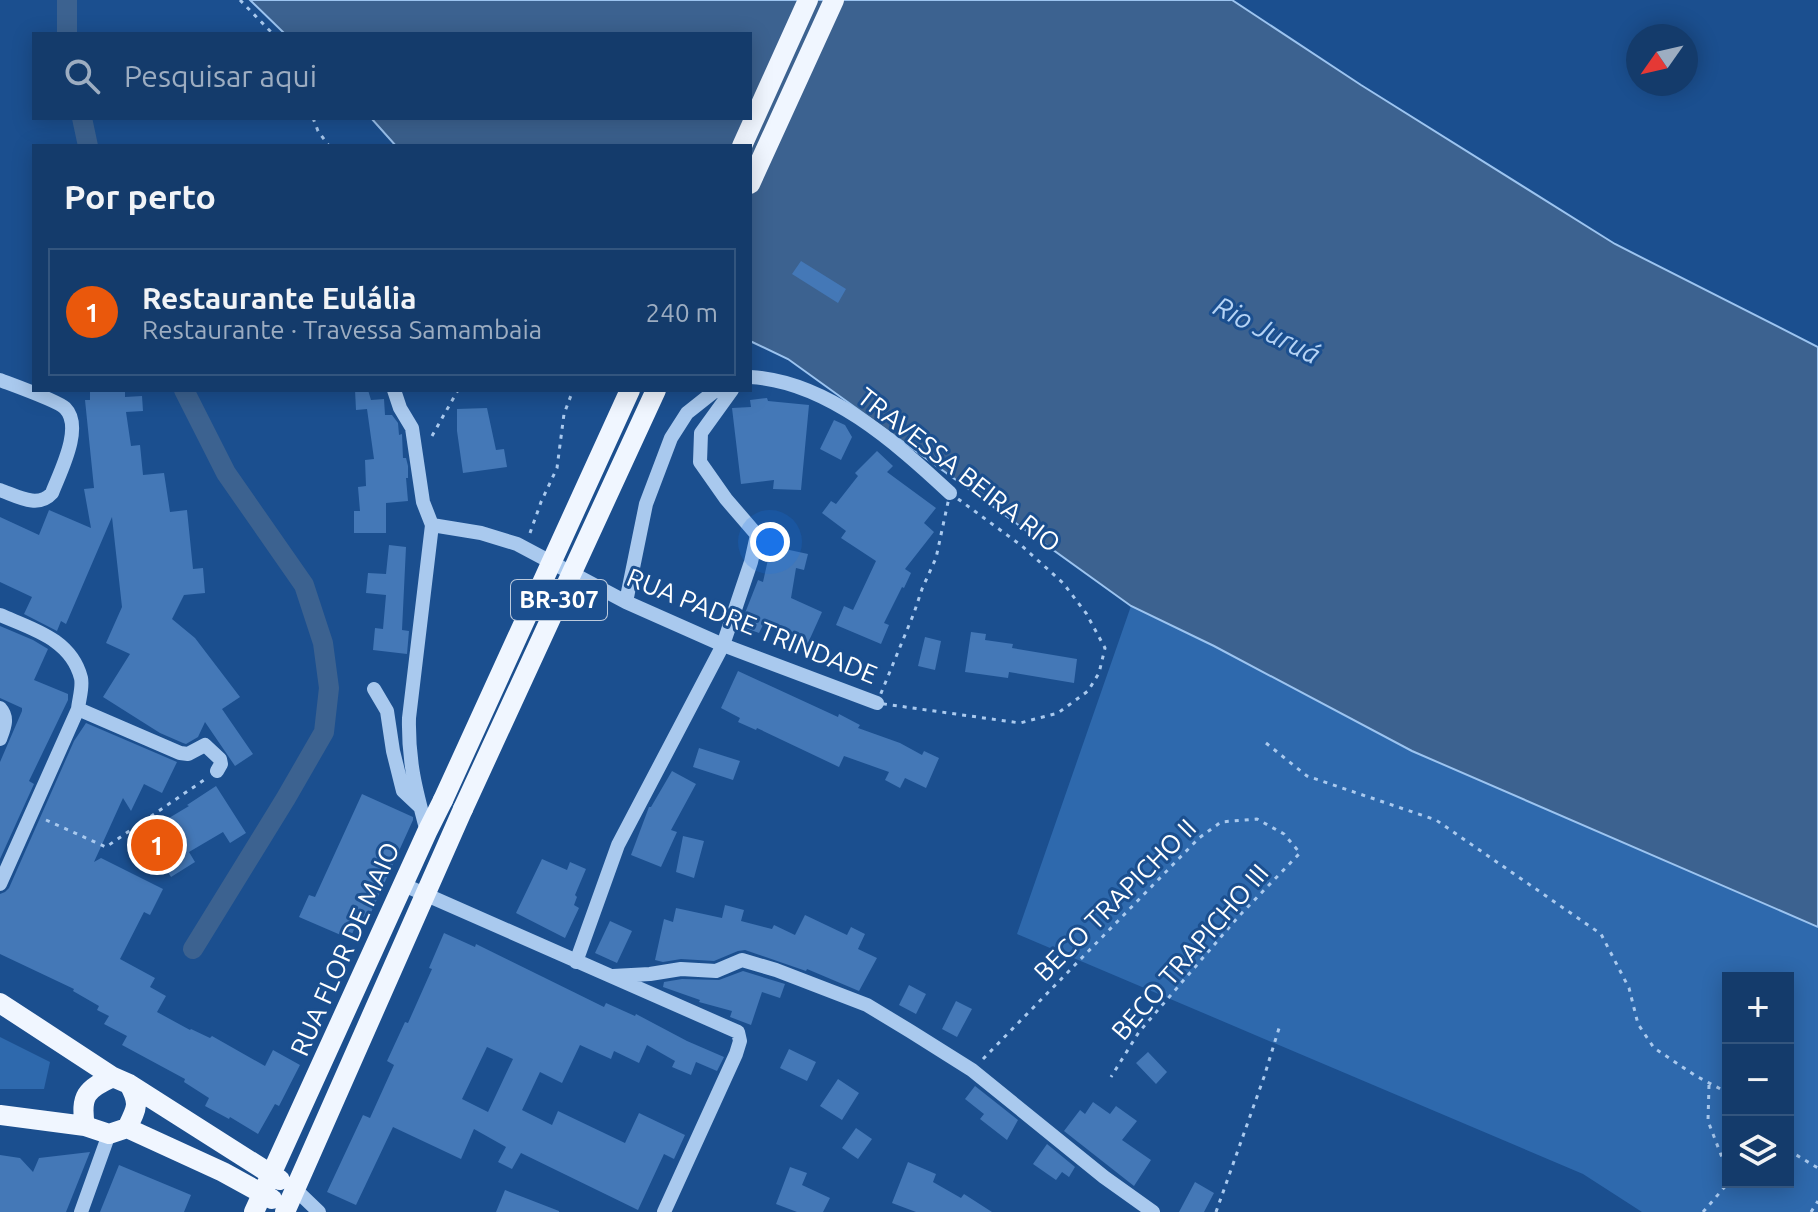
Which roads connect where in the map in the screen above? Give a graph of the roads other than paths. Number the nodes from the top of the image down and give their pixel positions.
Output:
1 (808, 0) edge
2 (834, 0) edge
3 (743, 144) edge
4 (752, 180) edge
5 (752, 377) edge
6 (0, 380) edge
7 (395, 392) edge
8 (629, 392) edge
9 (655, 392) edge
10 (713, 392) edge
11 (731, 392) edge
12 (0, 490) edge
13 (950, 493) road end
14 (432, 525) junction
15 (626, 602) junction
16 (0, 615) edge
17 (723, 645) junction
18 (374, 689) dead end
19 (877, 703) road end
20 (0, 708) edge
21 (78, 709) junction
22 (0, 739) edge
23 (217, 771) road end
24 (420, 807) junction
25 (427, 832) junction
26 (0, 884) edge
27 (404, 885) junction
28 (425, 895) junction
29 (576, 962) junction
30 (613, 976) junction
31 (0, 1003) edge
32 (121, 1081) junction
33 (0, 1115) edge
34 (85, 1126) junction
35 (118, 1131) junction
36 (271, 1174) junction
37 (258, 1203) edge
38 (289, 1203) edge
39 (81, 1212) edge
40 (318, 1212) edge
41 (664, 1212) edge
42 (1153, 1212) edge

1 - 3 main road
2 - 4 main road
5 - 13 street, TRAVESSA BEIRA RIO
6 - 12 street
7 - 14 street, RUA FLOR DE MAIO
8 - 25 main road, BR-307, bridge
9 - 28 main road, RUA FLOR DE MAIO / BR-307, bridge
10 - 15 street
11 - 17 street
14 - 15 street, RUA PADRE TRINDADE
14 - 24 street, RUA FLOR DE MAIO
15 - 17 street, RUA PADRE TRINDADE
16 - 21 street
17 - 19 street, RUA PADRE TRINDADE
17 - 29 street
18 - 24 street
20 - 22 street
21 - 23 street
21 - 26 street
24 - 25 street, RUA FLOR DE MAIO
25 - 27 main road, RUA FLOR DE MAIO / BR-307
27 - 28 street
27 - 36 main road, RUA FLOR DE MAIO / BR-307
28 - 29 street
28 - 38 main road, RUA FLOR DE MAIO / BR-307
29 - 30 street
30 - 41 street
30 - 42 street
31 - 32 main road
32 - 34 main road
32 - 35 main road
32 - 36 main road
33 - 34 main road
34 - 35 main road
35 - 37 main road
35 - 39 street
36 - 37 main road, RUA FLOR DE MAIO / BR-307
36 - 38 main road
37 - 38 main road
38 - 40 street

